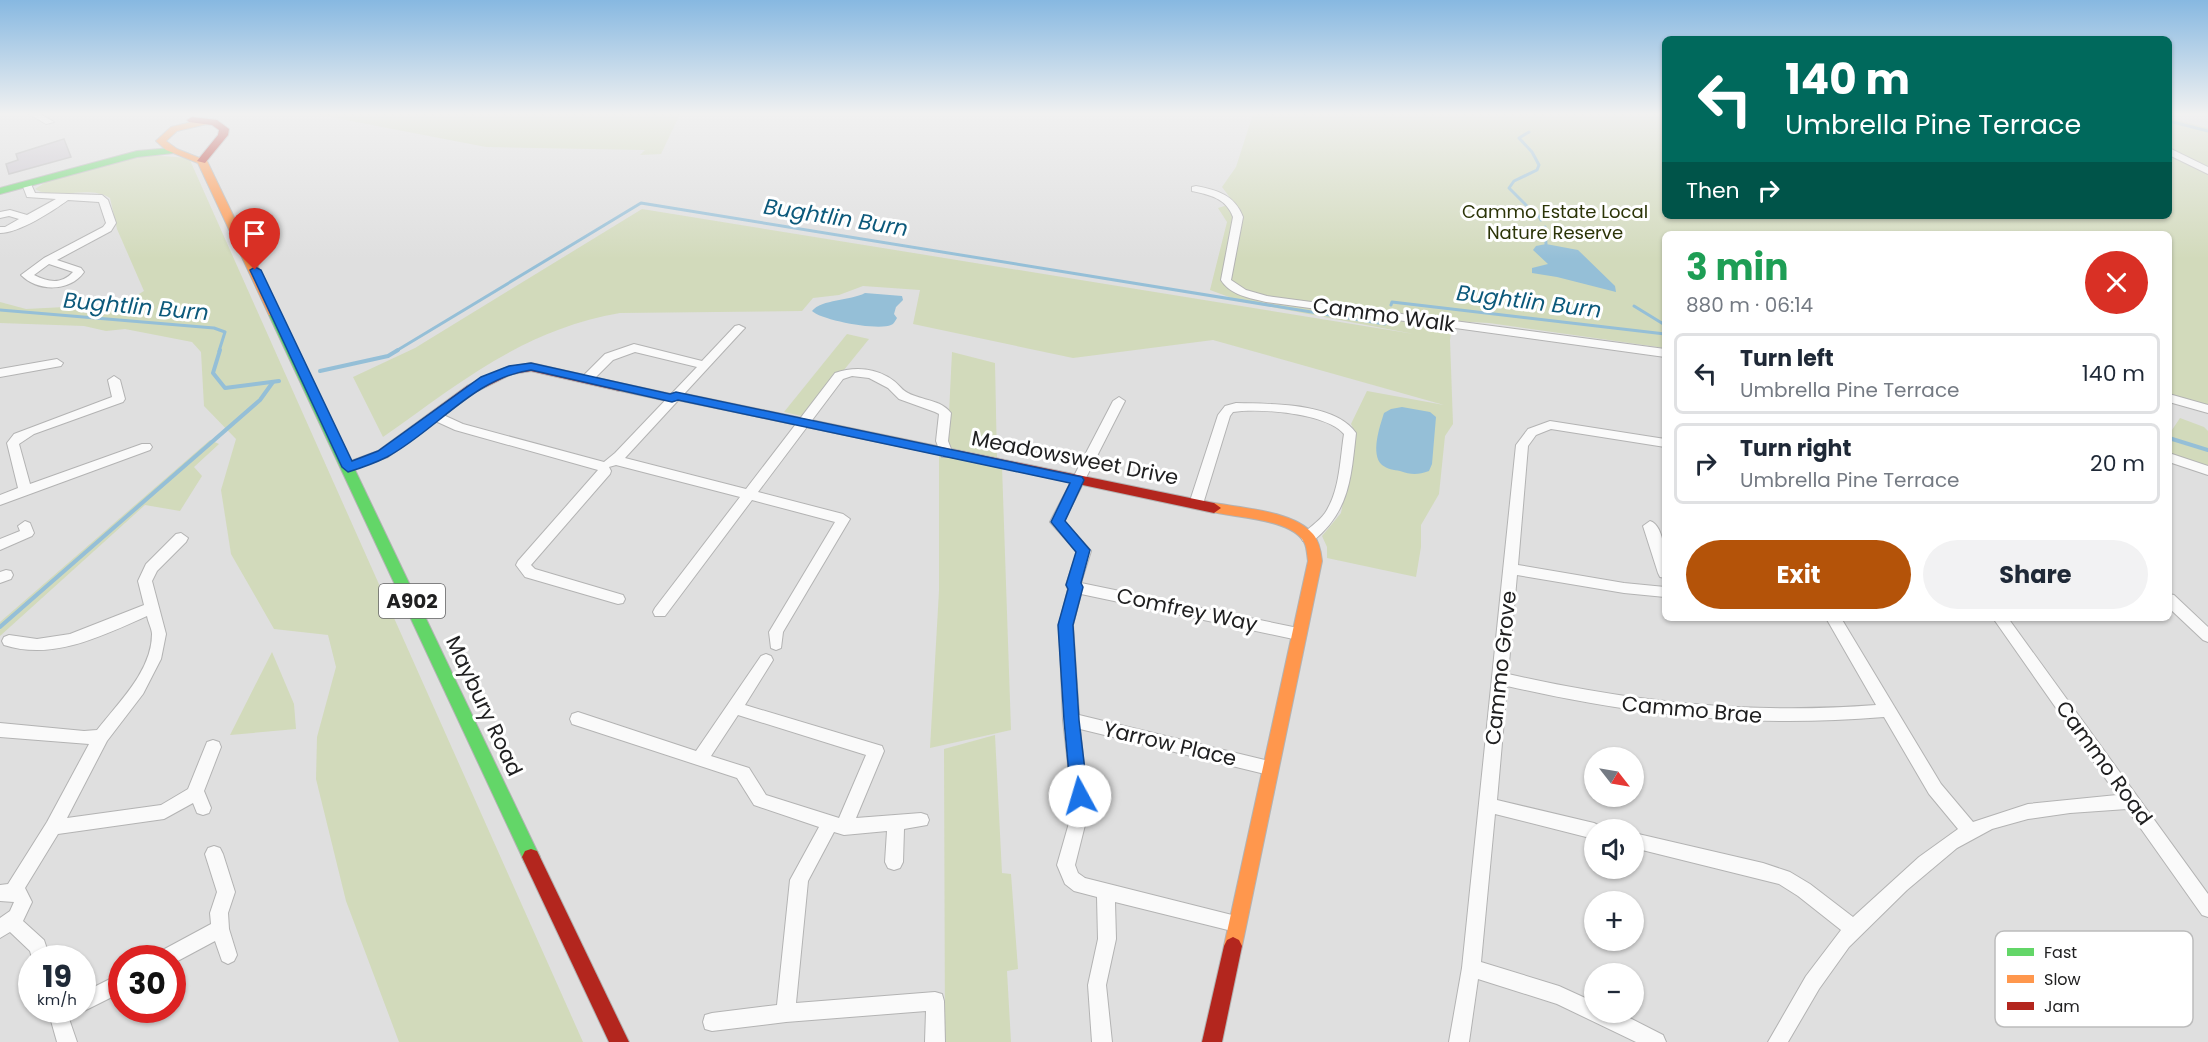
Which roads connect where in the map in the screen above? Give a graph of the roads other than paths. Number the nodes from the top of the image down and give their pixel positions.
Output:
1 (82, 163) edge
2 (105, 163) edge
3 (203, 163) edge
4 (2192, 163) edge
5 (2208, 171) edge
6 (27, 184) junction
7 (0, 185) edge
8 (1196, 189) dead end
9 (0, 191) edge
10 (66, 196) junction
11 (0, 215) edge
12 (28, 219) junction
13 (0, 230) edge
14 (48, 260) dead end
15 (739, 328) dead end
16 (1662, 353) edge
17 (57, 363) dead end
18 (705, 365) junction
19 (0, 373) edge
20 (587, 379) junction
21 (114, 380) dead end
22 (674, 397) junction
23 (2172, 399) edge
24 (1119, 401) dead end
25 (2208, 408) edge
26 (435, 416) junction
27 (803, 424) junction
28 (1662, 443) edge
29 (146, 447) dead end
30 (14, 453) junction
31 (948, 454) junction
32 (0, 458) edge
33 (2172, 458) edge
34 (609, 463) junction
35 (348, 467) junction
36 (2208, 471) edge
37 (1078, 480) junction
38 (25, 490) junction
39 (748, 496) junction
40 (0, 500) edge
41 (1196, 504) junction
42 (25, 526) dead end
43 (1650, 526) dead end
44 (1308, 537) junction
45 (181, 538) dead end
46 (0, 545) edge
47 (1662, 564) edge
48 (1510, 569) junction
49 (1076, 587) junction
50 (1662, 592) edge
51 (618, 599) dead end
52 (2172, 602) edge
53 (152, 608) junction
54 (660, 612) dead end
55 (1835, 621) edge
56 (2002, 621) edge
57 (1298, 634) junction
58 (2208, 636) edge
59 (9, 641) dead end
60 (776, 644) dead end
61 (766, 660) dead end
62 (1500, 678) junction
63 (735, 708) junction
64 (1888, 710) junction
65 (578, 719) dead end
66 (1071, 720) junction
67 (0, 730) edge
68 (101, 736) junction
69 (213, 747) dead end
70 (700, 759) junction
71 (1269, 768) junction
72 (194, 794) junction
73 (2131, 801) junction
74 (1488, 805) junction
75 (203, 808) dead end
76 (921, 820) dead end
77 (896, 822) junction
78 (837, 825) junction
79 (53, 827) junction
80 (1584, 829) edge
81 (1970, 830) junction
82 (1644, 842) edge
83 (214, 854) dead end
84 (894, 862) dead end
85 (1106, 891) junction
86 (7, 892) edge
87 (2208, 909) edge
88 (1236, 924) junction
89 (5, 926) edge
90 (220, 929) junction
91 (1854, 929) junction
92 (36, 945) edge
93 (186, 947) edge
94 (228, 955) dead end
95 (1471, 968) junction
96 (1584, 1006) edge
97 (786, 1013) junction
98 (712, 1022) dead end
99 (64, 1023) edge
100 (1618, 1023) edge
101 (67, 1042) edge
102 (619, 1042) edge
103 (935, 1042) edge
104 (1102, 1042) edge
105 (1212, 1042) edge
106 (1459, 1042) edge
107 (1656, 1042) edge
108 (1778, 1042) edge

1 - 7 street
2 - 6 street
3 - 35 street, Maybury Road / A902
4 - 5 street
6 - 9 street
6 - 10 street
8 - 16 street, Cammo Walk
10 - 12 street
10 - 14 street
11 - 12 street
12 - 13 street
15 - 18 street
17 - 19 street
18 - 20 street
18 - 22 street
20 - 22 street, Meadowsweet Drive
20 - 26 street, Meadowsweet Drive
21 - 30 street
22 - 27 street, Meadowsweet Drive
22 - 34 street
23 - 25 street
24 - 37 street
26 - 34 street
26 - 35 street, Meadowsweet Drive
27 - 31 street, Meadowsweet Drive
27 - 31 street
27 - 39 street
28 - 48 street, Cammo Grove
29 - 38 street
30 - 32 street
30 - 38 street
31 - 37 street, Meadowsweet Drive
33 - 36 street
34 - 39 street
34 - 51 street
35 - 102 street, Maybury Road / A902
37 - 41 street, Meadowsweet Drive
37 - 49 street
38 - 40 street
39 - 54 street
39 - 60 street
41 - 44 street, Meadowsweet Drive
41 - 44 street
42 - 46 street
43 - 47 street
44 - 57 street
45 - 53 street
48 - 50 street
48 - 62 street, Cammo Grove
49 - 57 street, Comfrey Way
49 - 66 street
52 - 58 street
53 - 59 street
53 - 68 street
55 - 64 street
56 - 73 street, Cammo Road
57 - 71 street
61 - 63 street
62 - 64 street, Cammo Brae
62 - 74 street, Cammo Grove
63 - 70 street
63 - 78 street
64 - 81 street
65 - 70 street
66 - 71 street, Yarrow Place
66 - 85 street
67 - 68 street
68 - 79 street
69 - 72 street
70 - 78 street
71 - 88 street
72 - 75 street
72 - 79 street
73 - 81 street
73 - 87 street, Cammo Road
74 - 80 street
74 - 95 street, Cammo Grove
76 - 77 street
77 - 78 street
77 - 84 street
78 - 97 street
79 - 86 street
81 - 91 street
82 - 91 street
83 - 90 street
85 - 88 street
85 - 104 street
86 - 89 street
88 - 105 street
89 - 92 street
90 - 93 street
90 - 94 street
91 - 108 street
95 - 96 street
95 - 106 street, Cammo Grove
97 - 98 street
97 - 103 street
99 - 101 street
100 - 107 street

